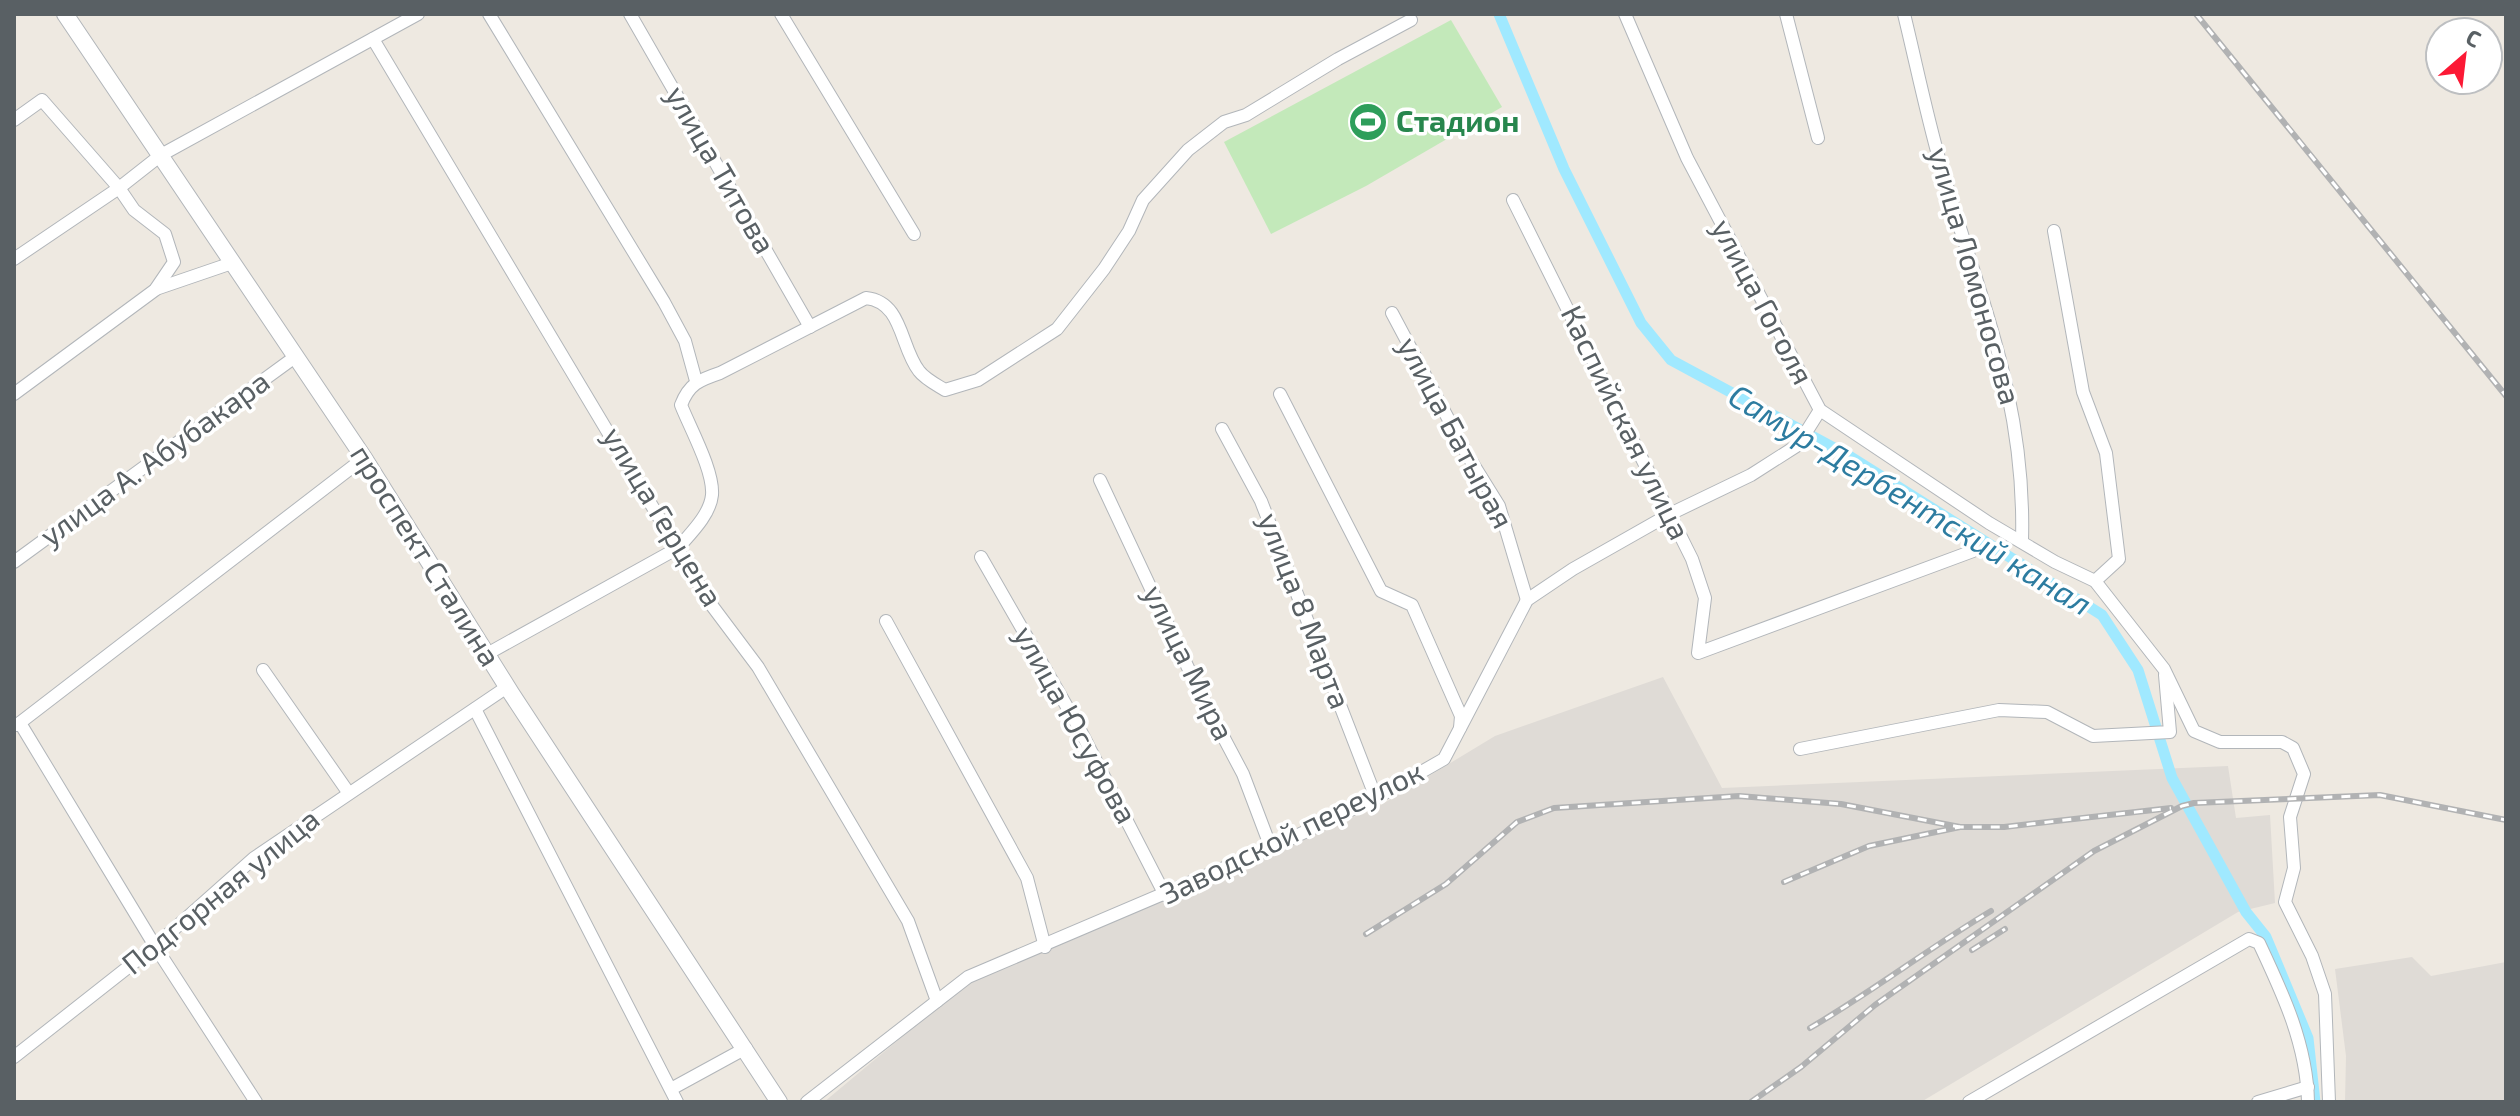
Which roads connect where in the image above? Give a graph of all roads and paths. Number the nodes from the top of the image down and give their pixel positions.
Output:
1 (65, 14) edge
2 (418, 14) edge
3 (489, 14) edge
4 (630, 14) edge
5 (781, 14) edge
6 (1625, 14) edge
7 (1786, 14) edge
8 (1904, 14) edge
9 (1411, 20) dead end
10 (373, 39) junction
11 (14, 120) edge
12 (1818, 138) dead end
13 (161, 155) junction
14 (119, 188) junction
15 (1513, 200) dead end
16 (2054, 231) dead end
17 (914, 234) dead end
18 (14, 259) edge
19 (232, 263) junction
20 (155, 290) junction
21 (1392, 313) dead end
22 (810, 327) junction
23 (295, 357) junction
24 (696, 381) junction
25 (14, 394) edge
26 (1280, 394) dead end
27 (1817, 415) junction
28 (1222, 429) dead end
29 (364, 458) junction
30 (1100, 480) dead end
31 (1670, 514) junction
32 (2022, 541) junction
33 (678, 548) junction
34 (1973, 551) dead end
35 (981, 557) dead end
36 (14, 562) edge
37 (2095, 581) junction
38 (1527, 600) junction
39 (886, 621) dead end
40 (487, 654) junction
41 (2164, 669) junction
42 (263, 670) dead end
43 (511, 693) junction
44 (475, 709) junction
45 (17, 725) edge
46 (1460, 730) junction
47 (1800, 749) dead end
48 (348, 792) junction
49 (1376, 798) junction
50 (1271, 848) junction
51 (1165, 895) junction
52 (155, 946) junction
53 (1045, 947) junction
54 (937, 1001) junction
55 (746, 1048) junction
56 (14, 1057) edge
57 (2308, 1087) junction
58 (671, 1089) junction
59 (256, 1102) edge
60 (677, 1102) edge
61 (779, 1102) edge
62 (807, 1102) edge
63 (1969, 1102) edge
64 (2258, 1102) edge
65 (2308, 1102) edge
66 (2329, 1102) edge

1 - 13 street, проспект Сталина
2 - 10 street
3 - 24 street
4 - 22 street, улица Титова
5 - 17 street
6 - 27 street, улица Гоголя
7 - 12 street
8 - 32 street, улица Ломоносова
9 - 22 street
10 - 13 street
10 - 33 street, улица Герцена
11 - 14 street
13 - 14 street
13 - 19 street, проспект Сталина
14 - 18 street
14 - 20 street
15 - 31 street, Каспийская улица
16 - 37 street
19 - 20 street
19 - 23 street, проспект Сталина
20 - 25 street
21 - 38 street, улица Батырая
22 - 24 street
23 - 29 street, проспект Сталина
23 - 36 street, улица А. Абубакара
24 - 33 street
26 - 46 street
27 - 31 street, Заводской переулок
27 - 32 street, улица Гоголя
28 - 49 street, улица 8 Марта
29 - 40 street, проспект Сталина
29 - 45 street
30 - 50 street, улица Мира
31 - 34 street, Каспийская улица
31 - 38 street, Заводской переулок
32 - 37 street, улица Гоголя
33 - 40 street
33 - 54 street, улица Герцена
35 - 51 street, улица Юсуфова
37 - 41 street, улица Гоголя
38 - 46 street, Заводской переулок
39 - 53 street
40 - 43 street, проспект Сталина
41 - 47 street
41 - 66 street, улица Гоголя
42 - 48 street
43 - 44 street, Подгорная улица
43 - 55 street, проспект Сталина
44 - 48 street, Подгорная улица
44 - 58 street, проспект Сталина
45 - 52 street
46 - 49 street, Заводской переулок
48 - 52 street, Подгорная улица
49 - 50 street, Заводской переулок
50 - 51 street, Заводской переулок
51 - 53 street, Заводской переулок
52 - 56 street, Подгорная улица
52 - 59 street
53 - 54 street, Заводской переулок
54 - 62 street, Заводской переулок
55 - 58 street
55 - 61 street, проспект Сталина
57 - 63 street
57 - 64 street
57 - 65 street
58 - 60 street, проспект Сталина

